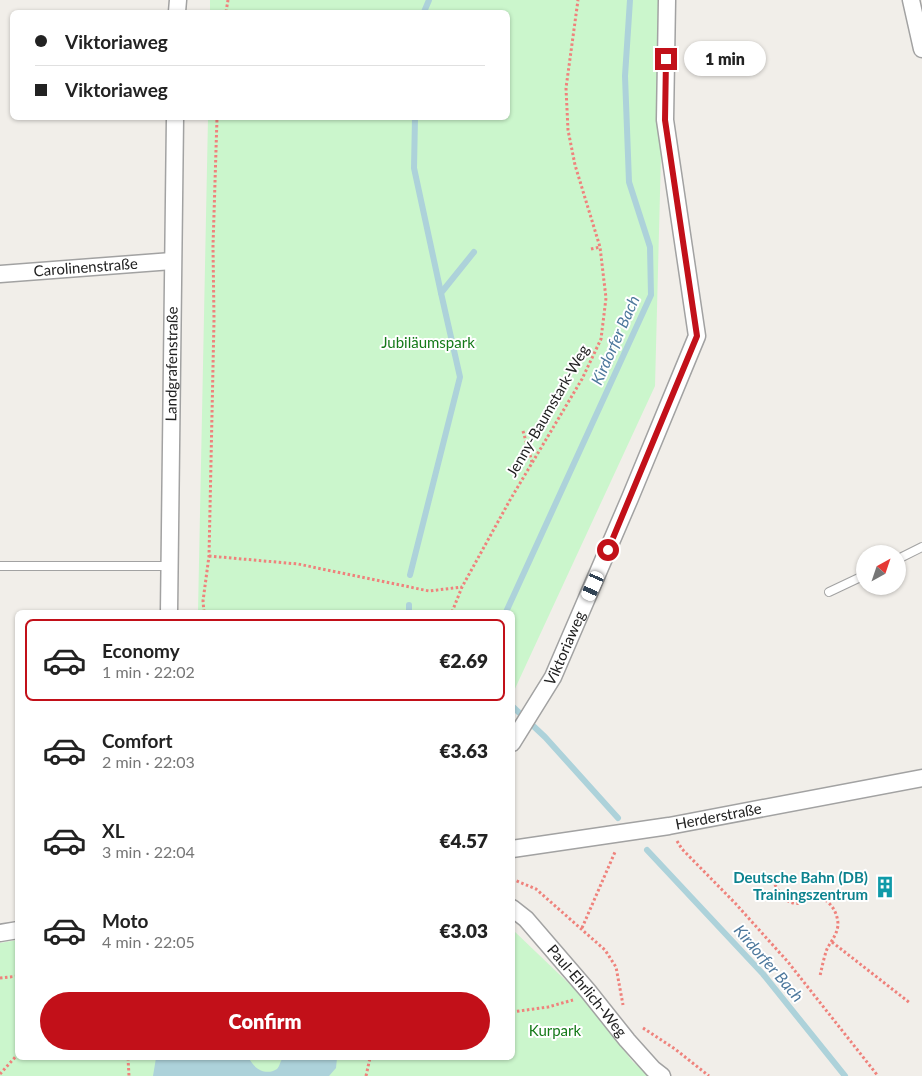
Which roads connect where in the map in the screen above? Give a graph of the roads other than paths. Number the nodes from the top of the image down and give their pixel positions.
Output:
1 (668, 0) edge
2 (911, 0) edge
3 (922, 50) edge
4 (175, 120) edge
5 (172, 261) junction
6 (0, 274) edge
7 (922, 547) edge
8 (906, 555) edge
9 (0, 566) edge
10 (169, 566) junction
11 (856, 578) edge
12 (829, 592) dead end
13 (169, 610) edge
14 (515, 738) edge
15 (922, 778) edge
16 (515, 849) edge
17 (515, 910) edge
18 (15, 930) edge
19 (0, 933) edge
20 (662, 1076) edge

1 - 14 street, Viktoriaweg
2 - 3 street
4 - 5 street, Landgrafenstraße
5 - 6 street, Carolinenstraße
5 - 10 street, Landgrafenstraße
7 - 8 lane
9 - 10 lane
10 - 13 street, Landgrafenstraße
11 - 12 lane
15 - 16 street, Herderstraße
17 - 20 street, Paul-Ehrlich-Weg
18 - 19 street

